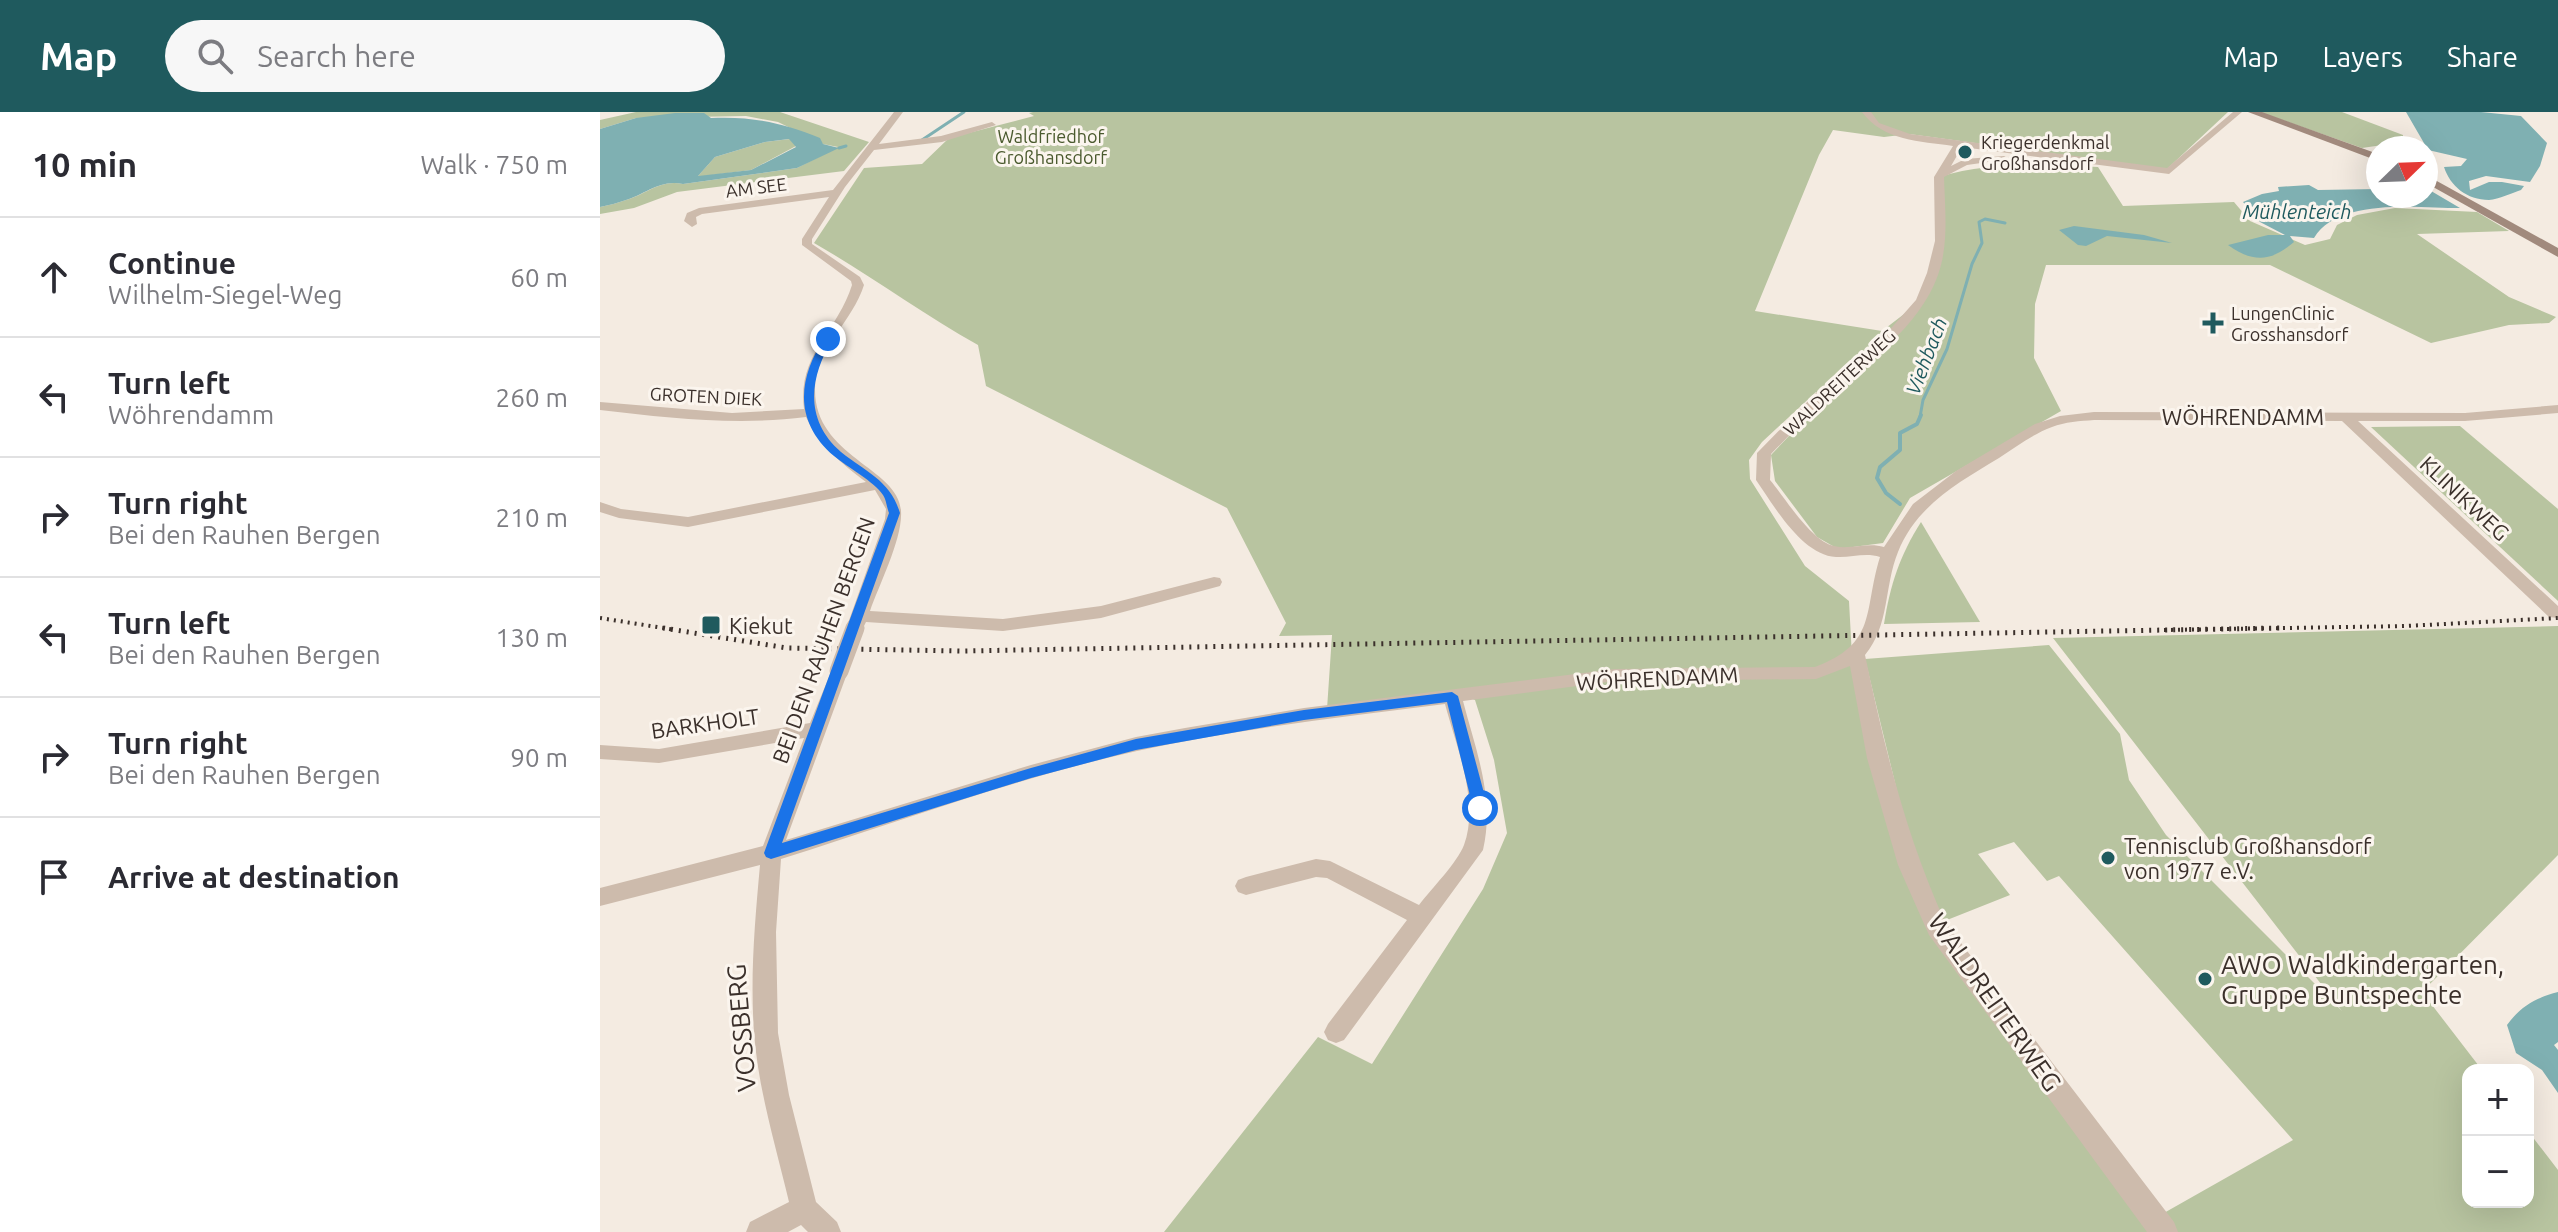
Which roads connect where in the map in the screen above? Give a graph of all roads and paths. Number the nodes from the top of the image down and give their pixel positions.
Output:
1 (899, 112) edge
2 (1866, 112) edge
3 (2238, 112) edge
4 (2253, 112) edge
5 (992, 125) dead end
6 (1959, 144) junction
7 (871, 148) junction
8 (2366, 154) edge
9 (2119, 165) junction
10 (1939, 177) junction
11 (2438, 185) edge
12 (837, 193) junction
13 (692, 224) dead end
14 (2558, 253) edge
15 (600, 406) edge
16 (2558, 409) edge
17 (810, 412) junction
18 (2346, 417) junction
19 (876, 485) junction
20 (600, 507) edge
21 (1889, 554) junction
22 (1214, 582) dead end
23 (2555, 613) dead end
24 (857, 621) junction
25 (1856, 653) junction
26 (1452, 696) junction
27 (817, 729) junction
28 (600, 752) edge
29 (771, 853) junction
30 (1246, 886) dead end
31 (600, 897) edge
32 (1420, 916) junction
33 (1336, 1032) dead end
34 (804, 1209) junction
35 (760, 1232) edge
36 (827, 1232) edge
37 (2164, 1232) edge

1 - 7 street
2 - 6 street
3 - 9 street
4 - 8 main road
5 - 7 street
6 - 9 street
6 - 10 street
7 - 12 street
9 - 10 street
10 - 21 street, WALDREITERWEG
11 - 14 main road
12 - 13 street, AM SEE
12 - 17 street
15 - 17 street, GROTEN DIEK
16 - 18 street, WÖHRENDAMM
17 - 19 street, BEI DEN RAUHEN BERGEN
18 - 21 street, WÖHRENDAMM
18 - 23 street, KLINIKWEG
19 - 20 street
19 - 24 street, BEI DEN RAUHEN BERGEN
21 - 25 street, WÖHRENDAMM
22 - 24 street
24 - 27 street, BEI DEN RAUHEN BERGEN, bridge
25 - 26 street, WÖHRENDAMM
25 - 37 street, WALDREITERWEG
26 - 29 street, WÖHRENDAMM
26 - 32 street
27 - 28 street, BARKHOLT
27 - 29 street, BEI DEN RAUHEN BERGEN
29 - 31 street, WÖHRENDAMM
29 - 34 street, VOSSBERG
30 - 32 street
32 - 33 street
34 - 35 street
34 - 36 street

